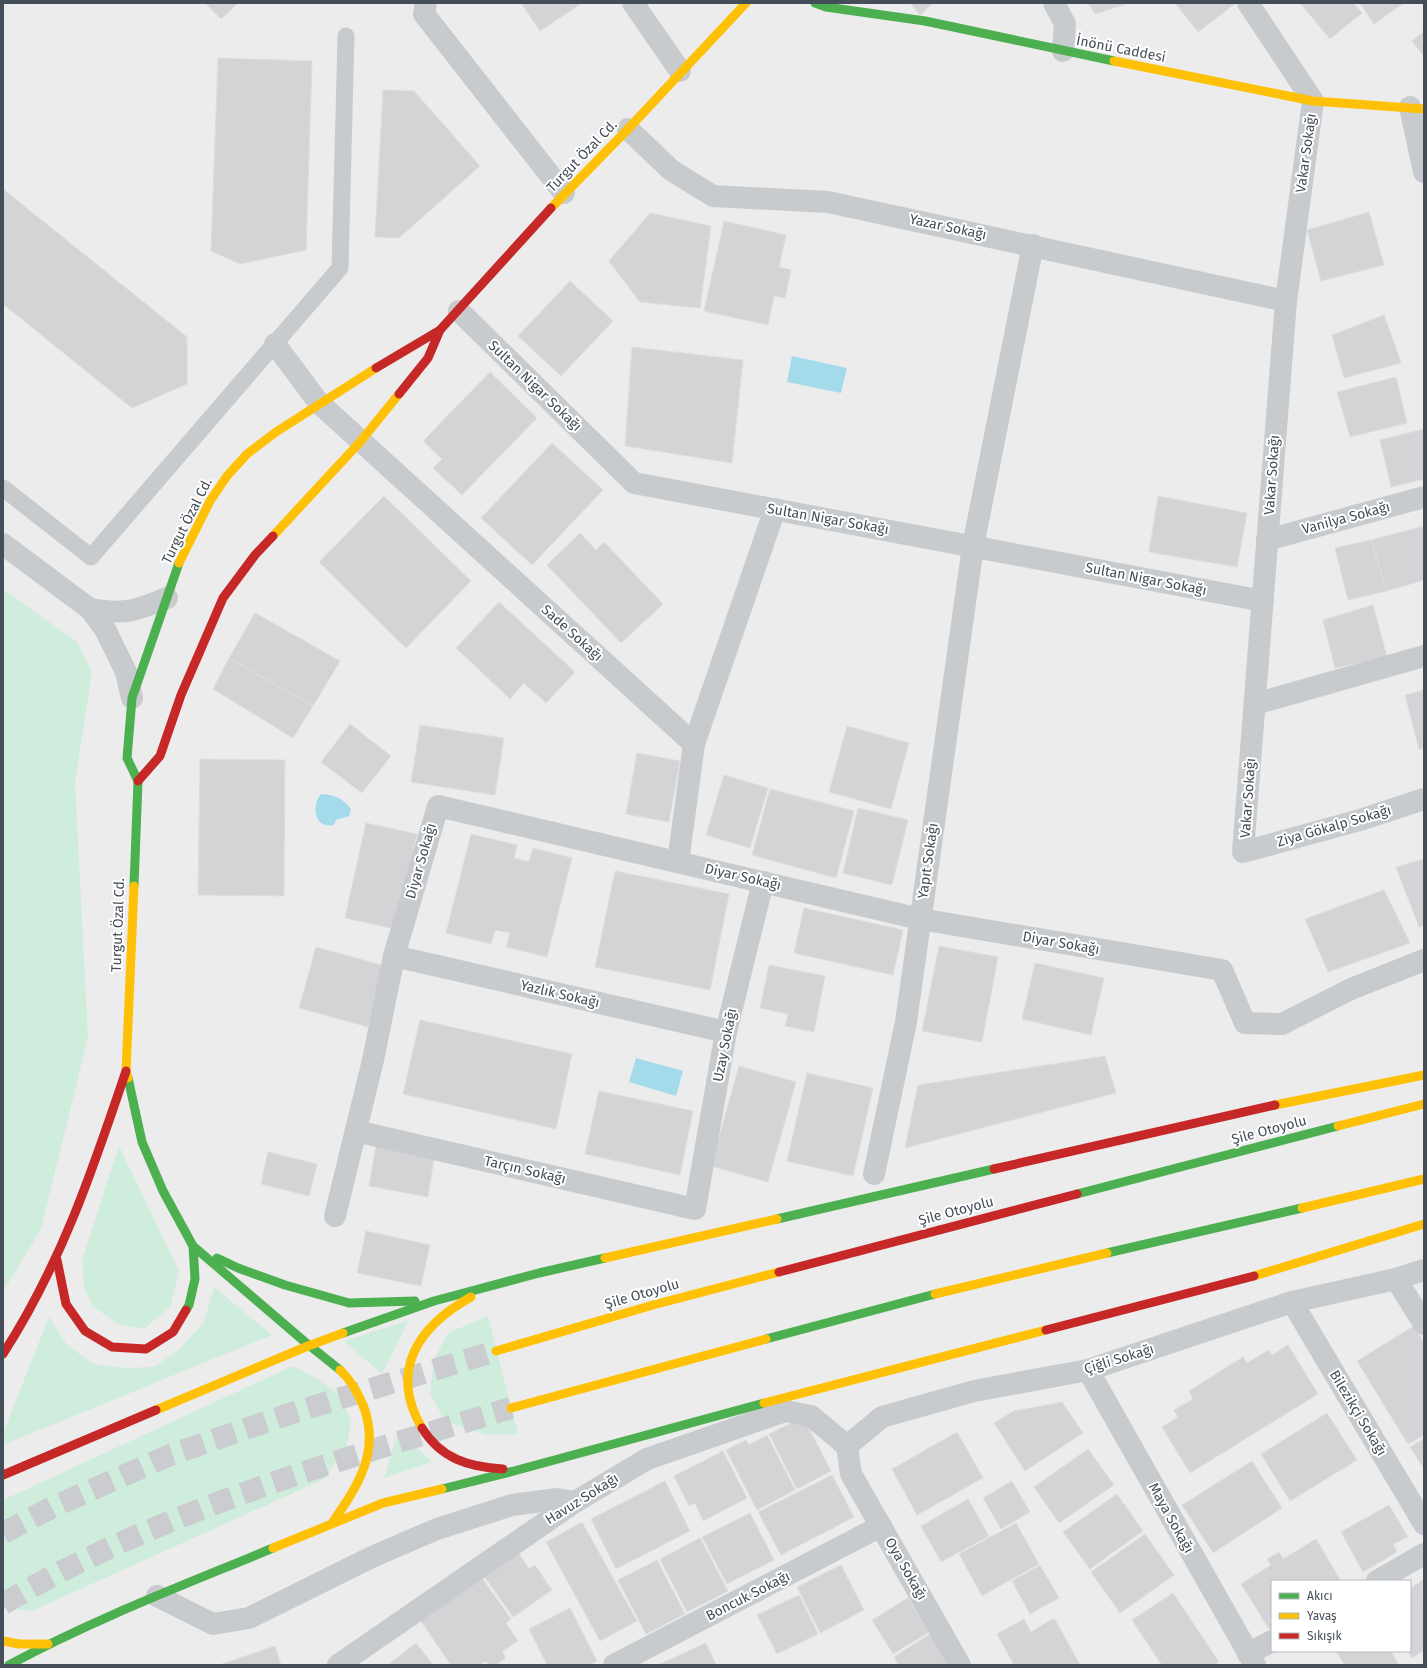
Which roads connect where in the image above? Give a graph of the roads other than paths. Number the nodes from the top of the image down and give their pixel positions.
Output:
1 (426, 3) edge
2 (634, 3) edge
3 (746, 3) edge
4 (815, 3) edge
5 (1054, 3) edge
6 (1248, 3) edge
7 (346, 36) dead end
8 (1062, 51) junction
9 (680, 72) junction
10 (1313, 101) junction
11 (1417, 108) edge
12 (628, 129) junction
13 (1424, 172) edge
14 (564, 194) junction
15 (1032, 245) junction
16 (1286, 301) junction
17 (459, 311) junction
18 (440, 330) junction
19 (275, 344) junction
20 (319, 403) junction
21 (360, 442) junction
22 (3, 488) edge
23 (1424, 497) edge
24 (775, 510) junction
25 (1268, 540) junction
26 (3, 544) edge
27 (972, 546) junction
28 (167, 598) junction
29 (1263, 601) junction
30 (90, 608) junction
31 (1424, 656) edge
32 (132, 698) junction
33 (1255, 704) junction
34 (694, 744) junction
35 (138, 781) junction
36 (1424, 799) edge
37 (1243, 852) joint
38 (678, 862) junction
39 (763, 882) junction
40 (920, 919) junction
41 (394, 956) junction
42 (1424, 960) edge
43 (726, 1032) junction
44 (126, 1071) junction
45 (1424, 1075) edge
46 (1424, 1104) edge
47 (356, 1131) junction
48 (874, 1174) dead end
49 (1424, 1179) edge
50 (694, 1209) joint
51 (335, 1216) dead end
52 (1424, 1224) edge
53 (193, 1246) junction
54 (57, 1260) junction
55 (1424, 1270) edge
56 (1396, 1278) junction
57 (499, 1284) junction
58 (434, 1301) junction
59 (1292, 1302) junction
60 (1424, 1324) edge
61 (308, 1346) junction
62 (496, 1351) tunnel mouth
63 (3, 1354) edge
64 (1088, 1370) junction
65 (511, 1408) tunnel mouth
66 (847, 1446) junction
67 (514, 1471) junction
68 (3, 1475) edge
69 (575, 1502) junction
70 (332, 1523) junction
71 (1424, 1524) edge
72 (881, 1526) junction
73 (1424, 1554) edge
74 (1379, 1580) edge
75 (157, 1596) junction
76 (3, 1641) edge
77 (1271, 1642) edge
78 (48, 1644) junction
79 (1251, 1660) edge
80 (9, 1665) edge
81 (338, 1665) edge
82 (614, 1665) edge
83 (960, 1665) edge

1 - 14 street
2 - 9 street
3 - 9 main road, Turgut Özal Cd.
4 - 8 main road, İnönü Caddesi
5 - 8 street
6 - 10 street
7 - 19 lane
8 - 10 main road, İnönü Caddesi
9 - 12 main road, Turgut Özal Cd.
10 - 11 main road, İnönü Caddesi
10 - 16 street, Vakar Sokağı
11 - 13 street
12 - 14 main road, Turgut Özal Cd.
12 - 15 street, Yazar Sokağı
14 - 17 main road, Turgut Özal Cd.
15 - 16 street, Yazar Sokağı
15 - 27 street, Yapıt Sokağı
16 - 25 street, Vakar Sokağı
17 - 18 main road, Turgut Özal Cd.
17 - 24 street, Sultan Nigar Sokağı
18 - 20 main road, Turgut Özal Cd.
18 - 21 main road, Turgut Özal Cd.
19 - 20 street, Sade Sokağı
19 - 22 lane
20 - 21 street, Sade Sokağı
20 - 28 main road, Turgut Özal Cd.
21 - 34 street, Sade Sokağı
21 - 35 main road, Turgut Özal Cd.
23 - 25 street, Vanilya Sokağı
24 - 27 street, Sultan Nigar Sokağı
24 - 34 street
25 - 29 street, Vakar Sokağı
26 - 30 street
27 - 29 street, Sultan Nigar Sokağı
27 - 40 street, Yapıt Sokağı
28 - 30 street
28 - 32 main road, Turgut Özal Cd.
29 - 33 street, Vakar Sokağı
30 - 32 street
31 - 33 street
32 - 35 main road, Turgut Özal Cd.
33 - 37 street, Vakar Sokağı
34 - 38 street
35 - 44 main road, Turgut Özal Cd.
36 - 37 street, Ziya Gökalp Sokağı
38 - 39 street, Diyar Sokağı
38 - 41 street, Diyar Sokağı
39 - 40 street, Diyar Sokağı
39 - 43 street, Uzay Sokağı
40 - 42 street, Diyar Sokağı
40 - 48 street, Yapıt Sokağı
41 - 43 street, Yazlık Sokağı
41 - 47 street, Diyar Sokağı
43 - 50 street, Uzay Sokağı
44 - 53 main road
44 - 54 main road
45 - 57 main road
46 - 62 main road, Şile Otoyolu
47 - 50 street, Tarçın Sokağı
47 - 51 street, Diyar Sokağı
49 - 65 main road
52 - 67 main road
53 - 54 main road
53 - 58 main road
53 - 61 main road
54 - 63 main road
55 - 56 street, Çiğli Sokağı
56 - 59 street, Çiğli Sokağı
56 - 60 street
57 - 58 main road
57 - 67 main road
58 - 61 main road
59 - 64 street, Çiğli Sokağı
59 - 71 street, Bilezikçi Sokağı
61 - 68 main road
61 - 70 main road
64 - 66 street, Çiğli Sokağı
64 - 79 street, Maya Sokağı
66 - 69 street, Havuz Sokağı
66 - 72 street, Oya Sokağı
67 - 70 main road
69 - 75 street
69 - 81 street, Havuz Sokağı
70 - 75 main road
72 - 82 street, Boncuk Sokağı
72 - 83 street, Oya Sokağı
73 - 74 street
75 - 78 main road
76 - 78 main road
77 - 79 street
78 - 80 main road

